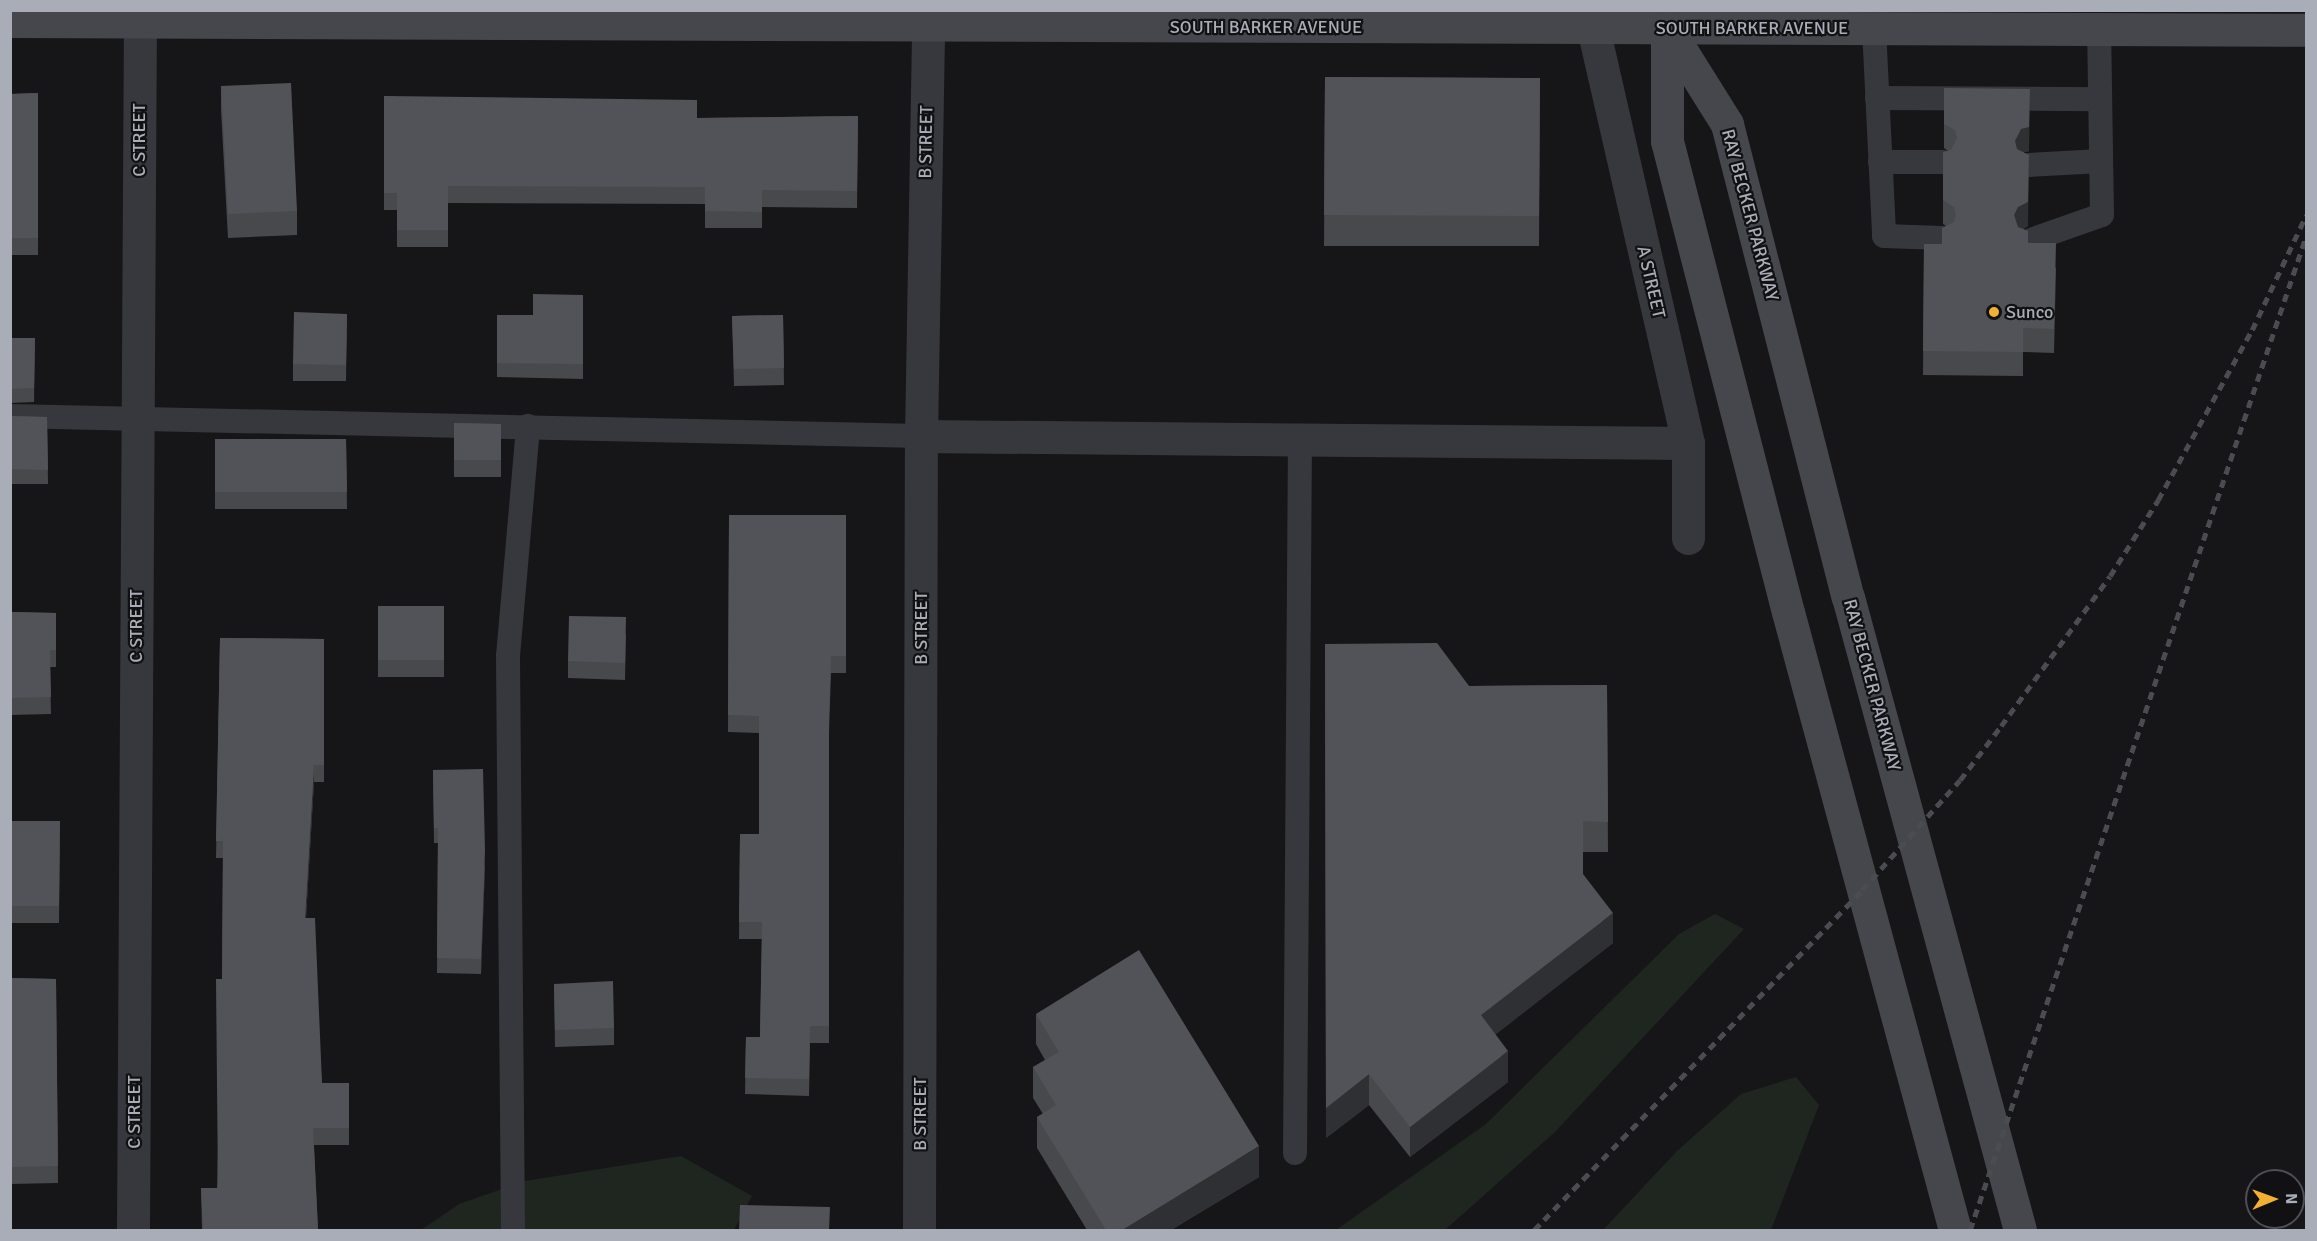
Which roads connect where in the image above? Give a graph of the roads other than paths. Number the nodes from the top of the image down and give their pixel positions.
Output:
1 (78, 16) edge
2 (2254, 20) edge
3 (10, 21) edge
4 (140, 22) junction
5 (1858, 22) edge
6 (928, 25) junction
7 (1593, 28) junction
8 (1667, 28) junction
9 (2099, 29) junction
10 (2307, 30) edge
11 (1877, 98) junction
12 (2100, 99) junction
13 (2101, 161) junction
14 (1880, 162) junction
15 (1943, 162) edge
16 (2029, 165) edge
17 (1942, 238) edge
18 (2028, 241) edge
19 (10, 416) edge
20 (137, 417) junction
21 (528, 426) junction
22 (921, 436) junction
23 (1299, 440) junction
24 (1688, 443) junction
25 (1688, 538) dead end
26 (1295, 1153) dead end
27 (133, 1230) edge
28 (513, 1230) edge
29 (919, 1230) edge
30 (1955, 1230) edge
31 (2020, 1230) edge

1 - 3 main road, SOUTH BARKER AVENUE
1 - 4 main road, SOUTH BARKER AVENUE
2 - 9 main road, SOUTH BARKER AVENUE
2 - 10 main road, SOUTH BARKER AVENUE
4 - 6 main road, SOUTH BARKER AVENUE
4 - 20 street, C STREET
5 - 8 main road, SOUTH BARKER AVENUE
5 - 9 main road, SOUTH BARKER AVENUE
5 - 11 lane
6 - 7 main road, SOUTH BARKER AVENUE
6 - 22 street, B STREET
7 - 8 main road, SOUTH BARKER AVENUE
7 - 24 street, A STREET
8 - 30 main road
8 - 31 main road, RAY BECKER PARKWAY
9 - 12 lane
11 - 12 lane
11 - 14 lane
12 - 13 lane
13 - 16 lane
13 - 18 lane
14 - 15 lane
14 - 17 lane
19 - 20 lane
20 - 21 lane
20 - 27 street, C STREET
21 - 22 lane
21 - 28 lane
22 - 23 street
22 - 29 street, B STREET
23 - 24 street
23 - 26 lane
24 - 25 street, A STREET

